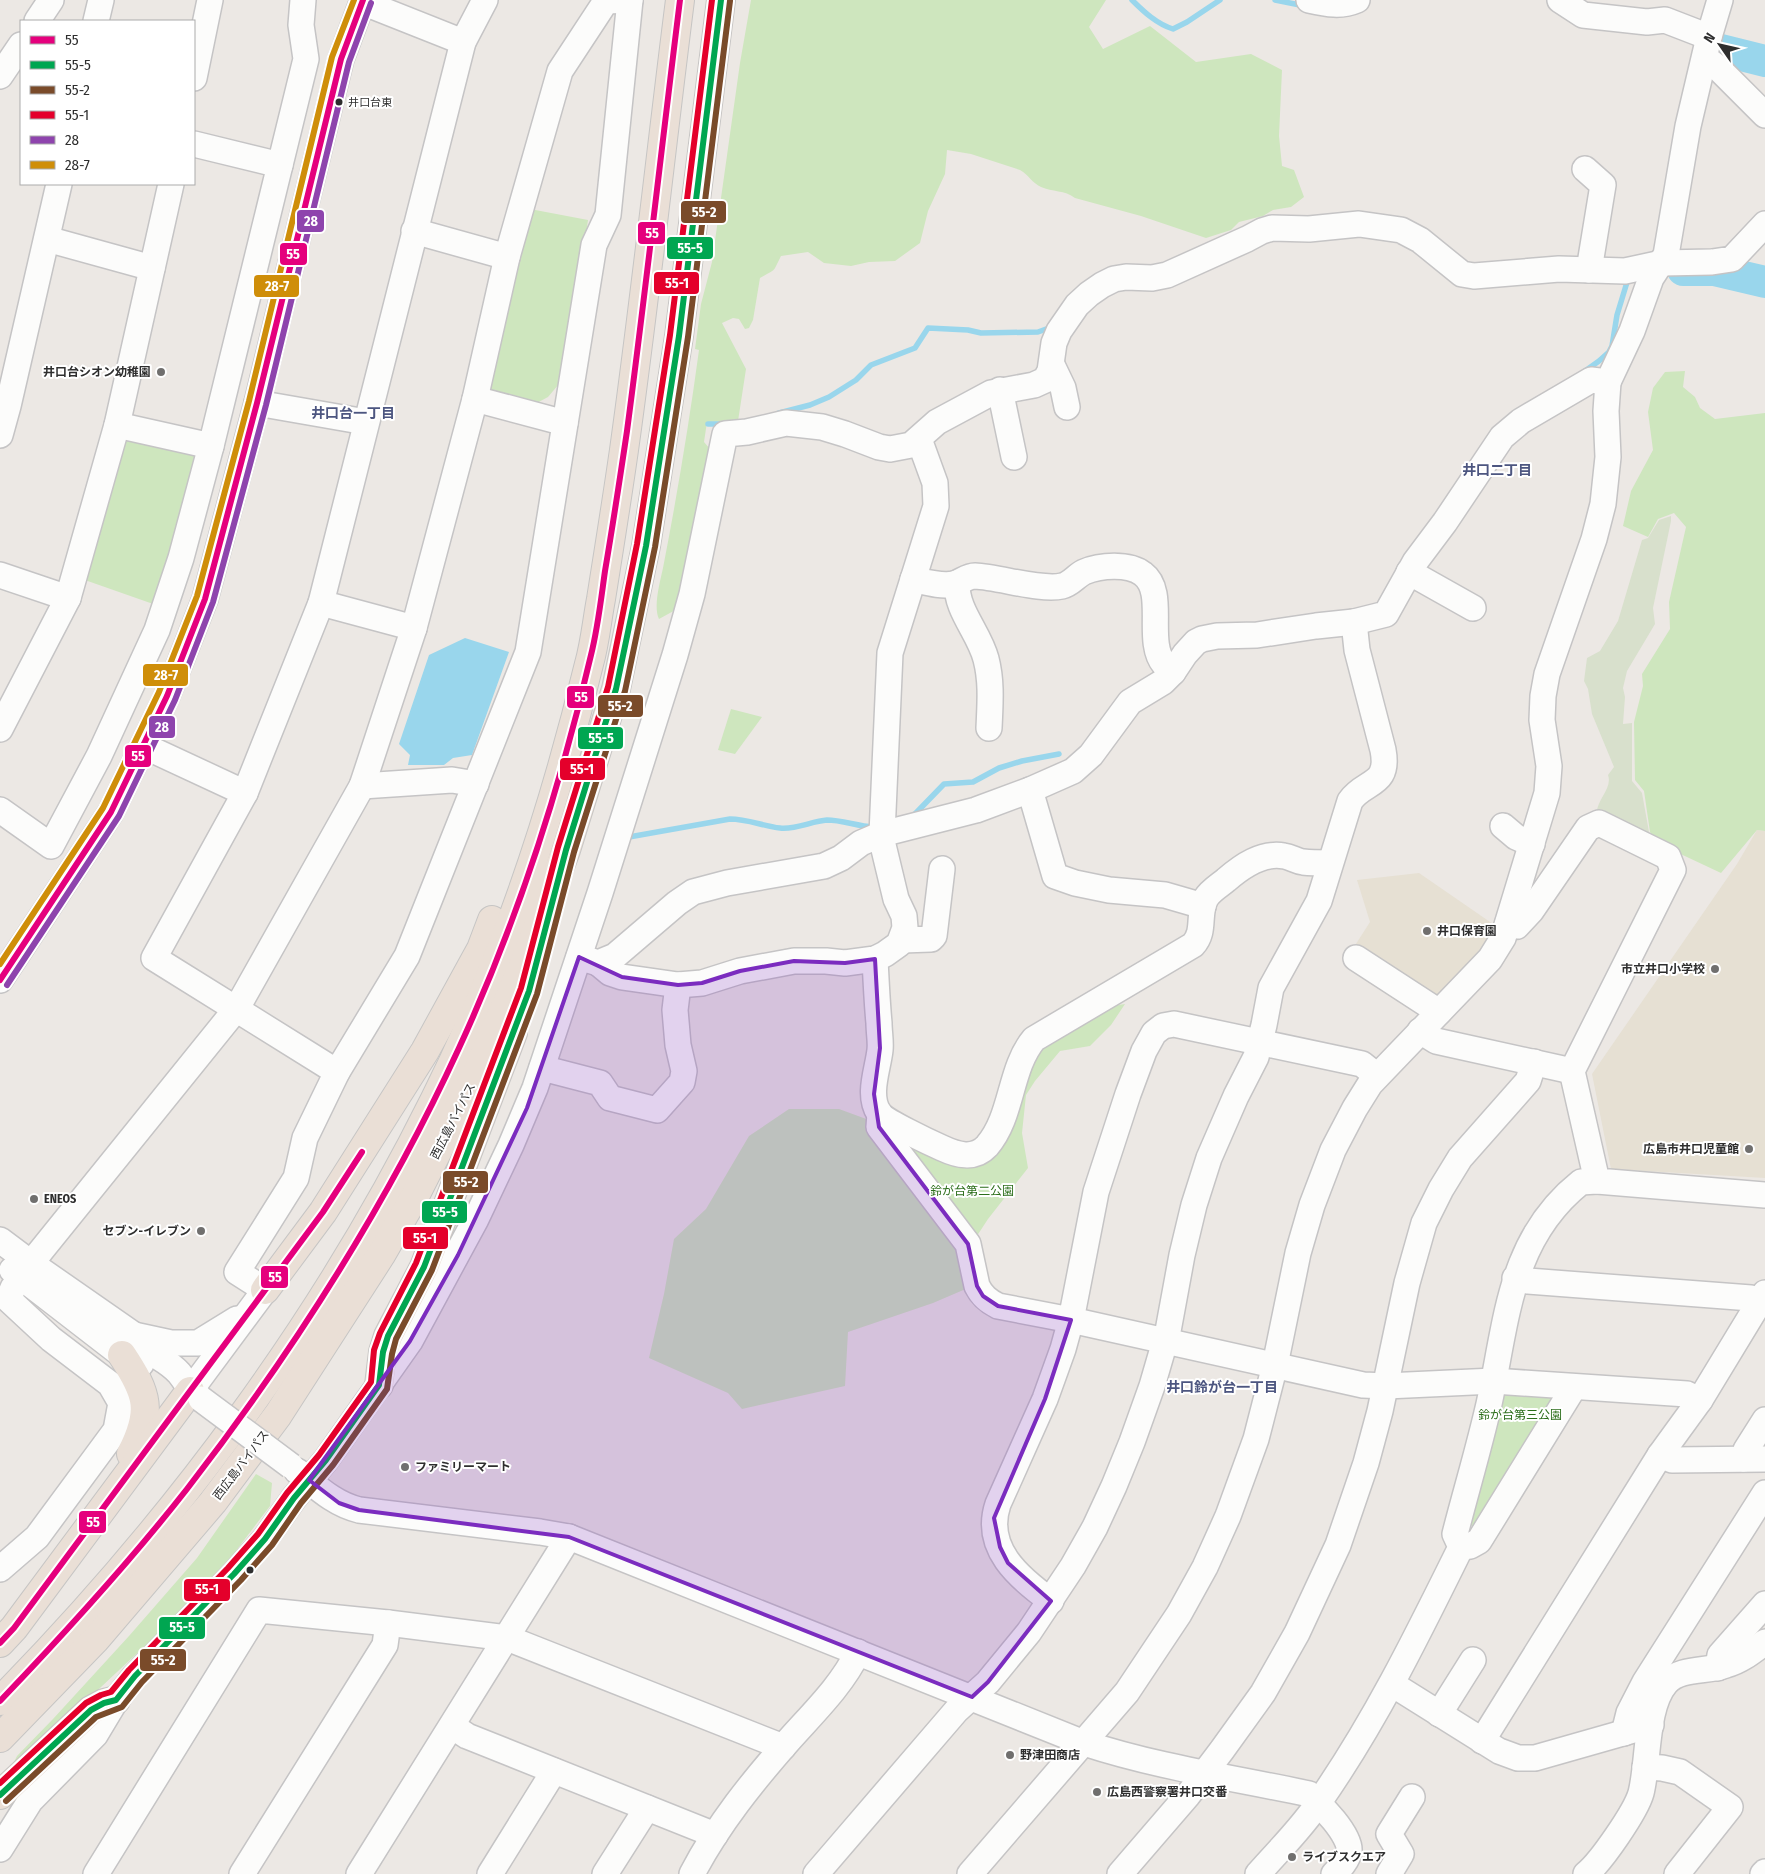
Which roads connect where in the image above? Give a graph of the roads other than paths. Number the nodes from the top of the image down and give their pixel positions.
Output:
1 (52, 0) edge
2 (101, 0) edge
3 (210, 0) edge
4 (303, 0) edge
5 (485, 0) edge
6 (630, 0) edge
7 (670, 0) edge
8 (680, 0) edge
9 (721, 0) edge
10 (1309, 0) edge
11 (1357, 0) edge
12 (1560, 0) edge
13 (1720, 0) edge
14 (363, 1) edge
15 (38, 20) edge
16 (96, 20) edge
17 (462, 42) junction
18 (20, 46) edge
19 (1707, 48) junction
20 (195, 73) edge
21 (0, 76) edge
22 (668, 93) junction
23 (1765, 115) edge
24 (195, 144) edge
25 (280, 165) junction
26 (1586, 169) dead end
27 (59, 185) edge
28 (171, 185) edge
29 (1765, 224) edge
30 (414, 231) junction
31 (46, 239) junction
32 (507, 257) junction
33 (152, 268) junction
34 (1657, 269) junction
35 (1589, 270) junction
36 (1052, 365) junction
37 (1608, 382) junction
38 (1000, 390) junction
39 (474, 399) junction
40 (257, 403) junction
41 (1068, 407) dead end
42 (366, 422) junction
43 (565, 423) junction
44 (117, 425) junction
45 (0, 434) edge
46 (919, 439) junction
47 (211, 446) junction
48 (1014, 456) dead end
49 (1409, 572) junction
50 (0, 575) edge
51 (913, 579) junction
52 (957, 583) junction
53 (68, 598) junction
54 (321, 603) junction
55 (1473, 608) dead end
56 (1354, 622) junction
57 (414, 628) junction
58 (591, 660) junction
59 (1173, 672) junction
60 (989, 728) dead end
61 (0, 729) edge
62 (144, 746) junction
63 (476, 784) junction
64 (362, 786) junction
65 (1030, 790) junction
66 (245, 793) junction
67 (0, 810) edge
68 (1503, 826) dead end
69 (883, 828) junction
70 (1532, 844) junction
71 (566, 850) junction
72 (1330, 863) junction
73 (942, 869) dead end
74 (1202, 906) junction
75 (1508, 923) junction
76 (902, 940) junction
77 (1356, 958) dead end
78 (875, 959) junction
79 (588, 960) junction
80 (5, 964) edge
81 (678, 984) junction
82 (237, 1008) junction
83 (1439, 1012) junction
84 (1420, 1031) junction
85 (1260, 1042) junction
86 (1534, 1062) junction
87 (542, 1068) junction
88 (1572, 1071) junction
89 (337, 1072) junction
90 (1377, 1076) junction
91 (880, 1114) junction
92 (1597, 1181) junction
93 (1765, 1194) edge
94 (0, 1240) edge
95 (0, 1260) edge
96 (27, 1270) junction
97 (1515, 1278) junction
98 (1762, 1298) edge
99 (258, 1300) junction
100 (1071, 1320) junction
101 (1165, 1342) junction
102 (128, 1345) junction
103 (1275, 1365) junction
104 (1494, 1382) junction
105 (379, 1385) junction
106 (1386, 1386) junction
107 (1574, 1387) junction
108 (196, 1395) junction
109 (1700, 1400) junction
110 (1765, 1420) edge
111 (1660, 1454) junction
112 (1754, 1459) edge
113 (300, 1473) junction
114 (1765, 1493) edge
115 (104, 1506) junction
116 (570, 1537) junction
117 (1460, 1547) junction
118 (0, 1569) edge
119 (1051, 1601) junction
120 (1765, 1604) edge
121 (388, 1623) junction
122 (506, 1638) junction
123 (1765, 1642) edge
124 (0, 1643) edge
125 (858, 1652) junction
126 (1473, 1660) dead end
127 (1718, 1668) junction
128 (1392, 1684) junction
129 (972, 1697) junction
130 (116, 1700) junction
131 (0, 1701) edge
132 (1439, 1714) junction
133 (1650, 1725) junction
134 (452, 1726) junction
135 (1624, 1733) junction
136 (0, 1738) edge
137 (1482, 1741) junction
138 (1084, 1743) junction
139 (783, 1747) junction
140 (1645, 1767) junction
141 (554, 1771) junction
142 (1205, 1774) junction
143 (0, 1795) edge
144 (1412, 1797) dead end
145 (1319, 1803) junction
146 (646, 1808) junction
147 (1634, 1808) junction
148 (715, 1834) junction
149 (0, 1849) edge
150 (96, 1874) edge
151 (242, 1874) edge
152 (359, 1874) edge
153 (490, 1874) edge
154 (605, 1874) edge
155 (692, 1874) edge
156 (816, 1874) edge
157 (970, 1874) edge
158 (1120, 1874) edge
159 (1258, 1874) edge
160 (1334, 1874) edge
161 (1389, 1874) edge
162 (1586, 1874) edge
163 (1607, 1874) edge
164 (1677, 1874) edge

1 - 15 street
2 - 16 street
3 - 20 street
4 - 25 street
5 - 17 street
6 - 32 street
6 - 43 street
7 - 22 highway
8 - 22 highway, 西広島バイパス
9 - 71 highway, 西広島バイパス
10 - 11 street
12 - 19 street
13 - 19 street
14 - 17 street
14 - 40 street
17 - 30 street
18 - 21 street
19 - 23 street
19 - 34 street
22 - 58 highway, 西広島バイパス
24 - 25 street
25 - 47 street
26 - 35 street
27 - 31 street
28 - 33 street
29 - 34 street
30 - 32 street
30 - 42 street
31 - 33 street
31 - 45 street
32 - 39 street
33 - 44 street
34 - 35 street
34 - 37 street
35 - 36 street
36 - 38 street
36 - 41 street
37 - 49 street
37 - 70 street
38 - 46 street
38 - 48 street
39 - 43 street
39 - 57 street
40 - 42 street
40 - 62 street
42 - 54 street
43 - 63 street
44 - 47 street
44 - 53 street
46 - 51 street
46 - 79 street
47 - 67 street
49 - 55 street
49 - 56 street
50 - 53 street
51 - 52 street
51 - 69 street
52 - 59 street
52 - 60 street
53 - 61 street
54 - 57 street
54 - 66 street
56 - 59 street
56 - 72 street
57 - 64 street
58 - 99 highway
58 - 131 highway, 西広島バイパス
59 - 65 street
62 - 66 street
62 - 80 street
63 - 64 street
63 - 89 street
64 - 82 street
65 - 69 street
65 - 74 street
66 - 82 street
68 - 70 street
69 - 76 street
69 - 79 street
70 - 75 street
71 - 105 highway
71 - 136 highway, 西広島バイパス
72 - 74 street
72 - 85 street
73 - 76 street
74 - 91 street
75 - 83 street
75 - 88 street
76 - 78 street
77 - 83 street
78 - 81 street
78 - 91 street
79 - 81 street
79 - 87 street
81 - 87 street
82 - 89 street
82 - 96 street
83 - 84 street
84 - 86 street
84 - 90 street
85 - 90 street
85 - 100 street
85 - 101 street
86 - 88 street
86 - 106 street
87 - 105 street
88 - 92 street
89 - 99 street
90 - 103 street
91 - 100 street
92 - 93 street
92 - 97 street
94 - 96 street
95 - 96 street
96 - 102 street
96 - 118 street
97 - 98 street
97 - 104 street
98 - 109 street
99 - 102 street
99 - 108 street
100 - 101 street
100 - 119 street
101 - 103 street
101 - 119 street
102 - 108 street
102 - 115 highway
103 - 106 street
103 - 138 street
104 - 106 street
104 - 107 street
104 - 117 street
105 - 113 street
106 - 142 street
107 - 109 street
107 - 117 street
108 - 113 street, bridge
108 - 115 highway
109 - 111 street
110 - 112 street
111 - 112 street
111 - 137 street
113 - 116 street
113 - 130 street
114 - 135 street
115 - 124 highway
116 - 122 street
116 - 125 street
117 - 128 street
119 - 129 street
120 - 127 street
121 - 122 street
121 - 150 street
121 - 151 street
122 - 134 street
122 - 139 street
123 - 127 street
125 - 129 street
125 - 139 street
126 - 132 street
127 - 133 street
128 - 132 street
128 - 145 street
129 - 138 street
129 - 156 street
130 - 143 highway
130 - 149 street
132 - 137 street
133 - 135 street
133 - 140 street
134 - 141 street
134 - 152 street
135 - 137 street
138 - 142 street
138 - 157 street
139 - 148 street
140 - 147 street
140 - 164 street
141 - 146 street
141 - 153 street
142 - 145 street
142 - 158 street
144 - 161 street
145 - 159 street
145 - 160 street
146 - 148 street
146 - 154 street
147 - 162 street
147 - 163 street
148 - 155 street

